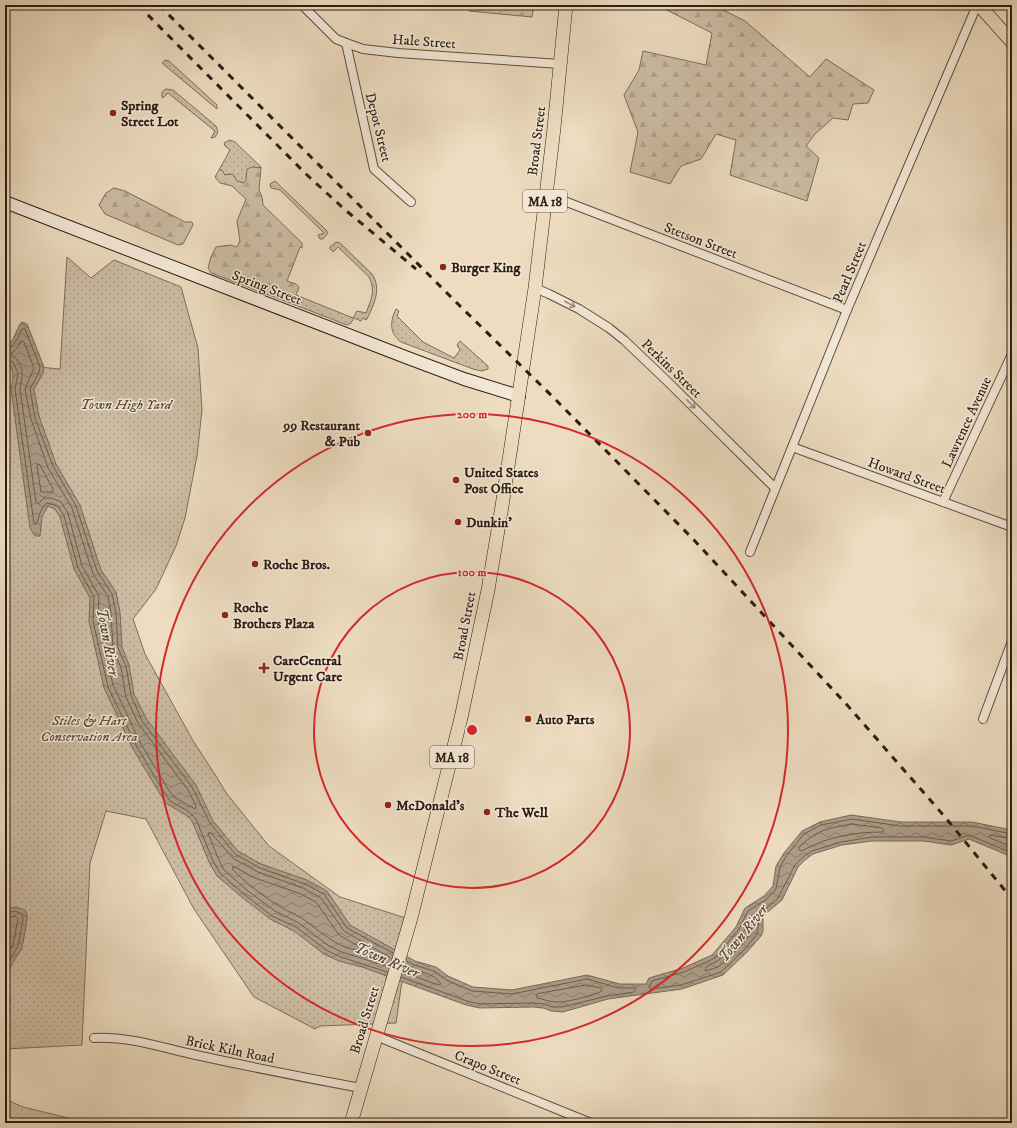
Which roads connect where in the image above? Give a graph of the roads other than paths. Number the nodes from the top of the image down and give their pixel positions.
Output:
1 (302, 5) edge
2 (566, 5) edge
3 (978, 5) edge
4 (1012, 42) edge
5 (346, 43) junction
6 (560, 64) junction
7 (546, 194) junction
8 (5, 202) edge
9 (411, 202) dead end
10 (534, 288) junction
11 (847, 310) junction
12 (1012, 354) edge
13 (519, 396) junction
14 (792, 448) junction
15 (775, 488) junction
16 (943, 502) junction
17 (1012, 527) edge
18 (750, 552) dead end
19 (1012, 641) edge
20 (983, 719) dead end
21 (376, 1036) junction
22 (94, 1038) dead end
23 (361, 1088) junction
24 (351, 1123) edge
25 (591, 1123) edge

1 - 5 street, Hale Street
2 - 6 main road, Broad Street / MA 18
3 - 4 main road
3 - 11 street, Pearl Street
5 - 6 street, Hale Street
5 - 9 street, Depot Street
6 - 7 main road, Broad Street / MA 18
7 - 10 main road, Broad Street / MA 18
7 - 11 street, Stetson Street
8 - 13 street, Spring Street
10 - 13 main road, Broad Street / MA 18
10 -> 15 street, Perkins Street
11 - 14 street, Pearl Street
12 - 16 street, Lawrence Avenue
13 - 21 main road, Broad Street / MA 18
14 - 15 street, Pearl Street
14 - 16 street, Howard Street
15 - 18 street, Pearl Street
16 - 17 street, Howard Street
19 - 20 street
21 - 23 main road, Broad Street / MA 18
21 - 25 street, Crapo Street
22 - 23 street, Brick Kiln Road
23 - 24 main road, Broad Street / MA 18

